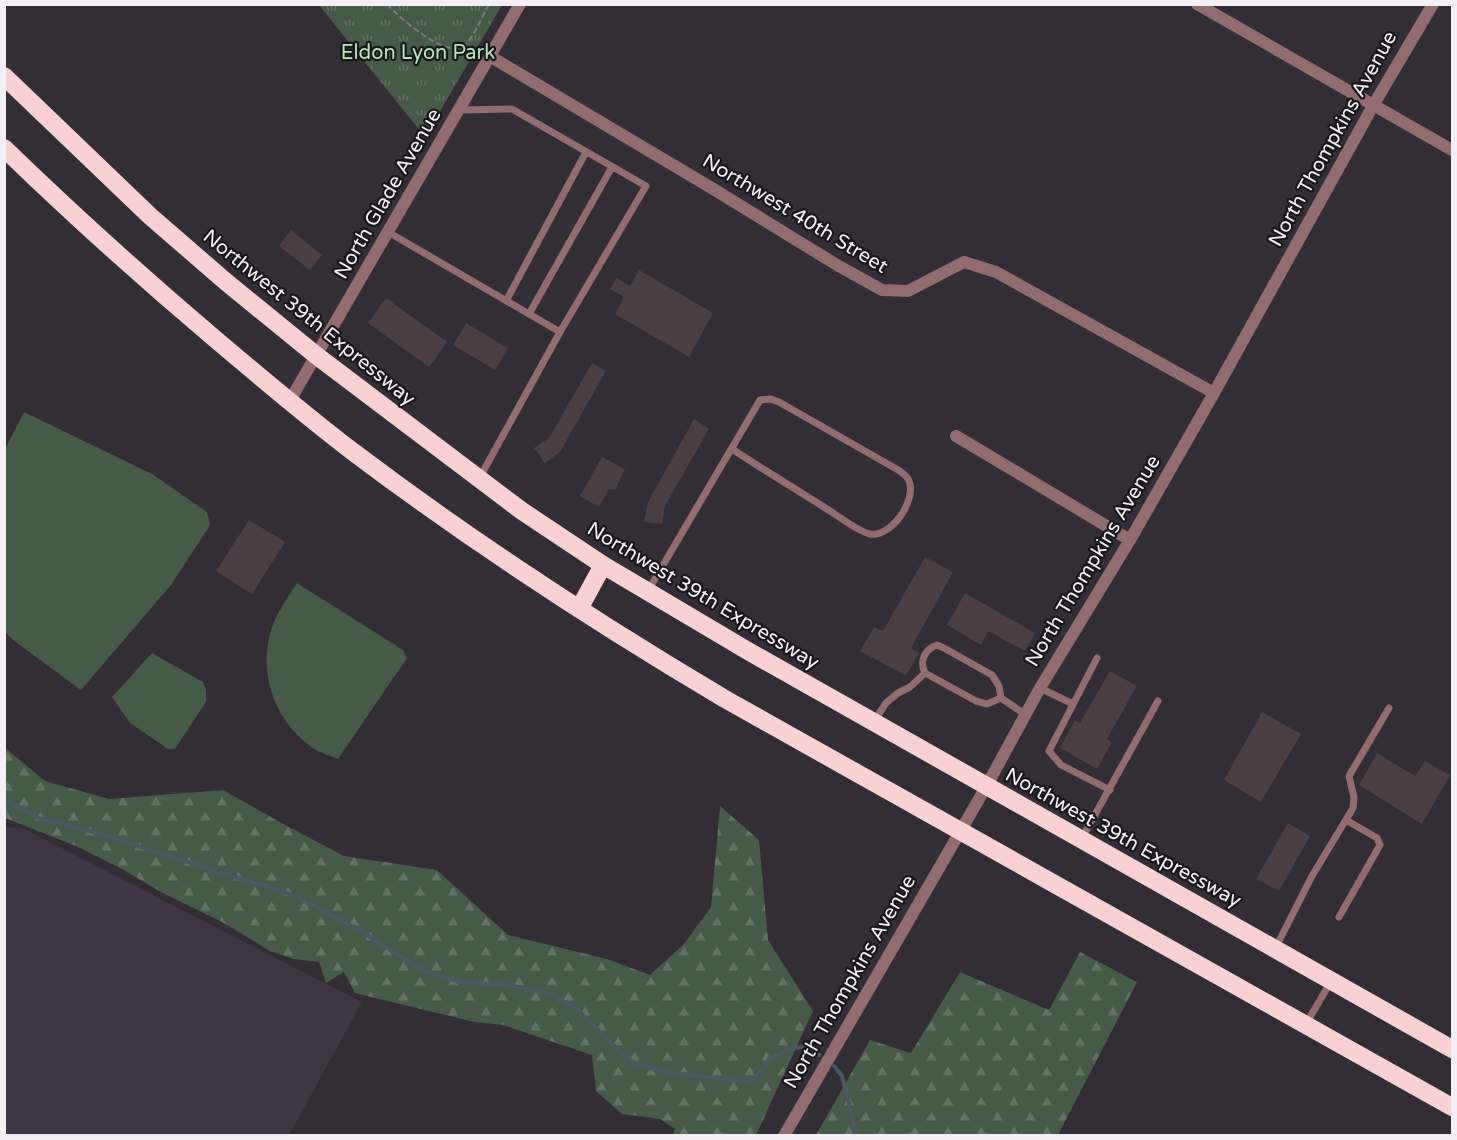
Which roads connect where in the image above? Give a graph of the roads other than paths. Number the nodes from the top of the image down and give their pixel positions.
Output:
1 (520, 4) edge
2 (1197, 4) edge
3 (1432, 4) edge
4 (491, 57) junction
5 (4, 75) edge
6 (1374, 104) junction
7 (460, 110) junction
8 (4, 148) edge
9 (1452, 150) edge
10 (585, 152) junction
11 (612, 167) junction
12 (388, 232) junction
13 (506, 301) junction
14 (529, 314) junction
15 (560, 333) junction
16 (317, 356) junction
17 (1214, 393) junction
18 (289, 402) junction
19 (956, 436) dead end
20 (732, 449) junction
21 (478, 479) junction
22 (1130, 540) junction
23 (603, 565) junction
24 (647, 592) junction
25 (579, 609) junction
26 (1097, 658) dead end
27 (925, 673) junction
28 (1040, 688) junction
29 (1001, 698) junction
30 (1158, 701) dead end
31 (1073, 704) junction
32 (1389, 708) dead end
33 (1026, 715) junction
34 (873, 723) junction
35 (986, 787) junction
36 (1110, 790) junction
37 (1346, 820) junction
38 (959, 831) junction
39 (1081, 840) junction
40 (1339, 917) dead end
41 (1275, 949) junction
42 (1331, 981) junction
43 (1306, 1024) junction
44 (1452, 1049) edge
45 (1452, 1107) edge
46 (784, 1136) edge

1 - 4 street, North Glade Avenue
2 - 6 street
3 - 6 street, North Thompkins Avenue
4 - 7 street, North Glade Avenue
4 - 17 street, Northwest 40th Street
5 - 16 highway, Northwest 39th Expressway
6 - 9 street
6 - 17 street, North Thompkins Avenue
7 - 10 lane
7 - 12 street, North Glade Avenue
8 - 18 highway
10 - 11 lane
10 - 13 lane
11 - 14 lane
11 - 15 lane
12 - 13 lane
12 - 16 street, North Glade Avenue
13 - 14 lane
14 - 15 lane
15 - 21 lane
16 - 18 street, North Glade Avenue
16 - 21 highway, Northwest 39th Expressway
17 - 22 street, North Thompkins Avenue
18 - 25 highway
19 - 22 street
20 - 20 lane
20 - 24 lane
21 - 23 highway, Northwest 39th Expressway
22 - 28 street, North Thompkins Avenue
23 - 24 highway, Northwest 39th Expressway
23 - 25 highway
24 - 34 highway, Northwest 39th Expressway
25 - 38 highway
26 - 31 lane
27 - 29 lane
27 - 29 lane
27 - 34 lane
28 - 31 lane
28 - 33 street, North Thompkins Avenue
29 - 33 lane
30 - 36 lane
31 - 36 lane
32 - 37 lane
33 - 35 street, North Thompkins Avenue
34 - 35 highway, Northwest 39th Expressway
35 - 38 street, North Thompkins Avenue
35 - 39 highway, Northwest 39th Expressway
36 - 39 lane
37 - 40 lane
37 - 41 lane
38 - 43 highway
38 - 46 street, North Thompkins Avenue
39 - 41 highway, Northwest 39th Expressway
41 - 42 highway, Northwest 39th Expressway
42 - 43 lane
42 - 44 highway, Northwest 39th Expressway
43 - 45 highway

